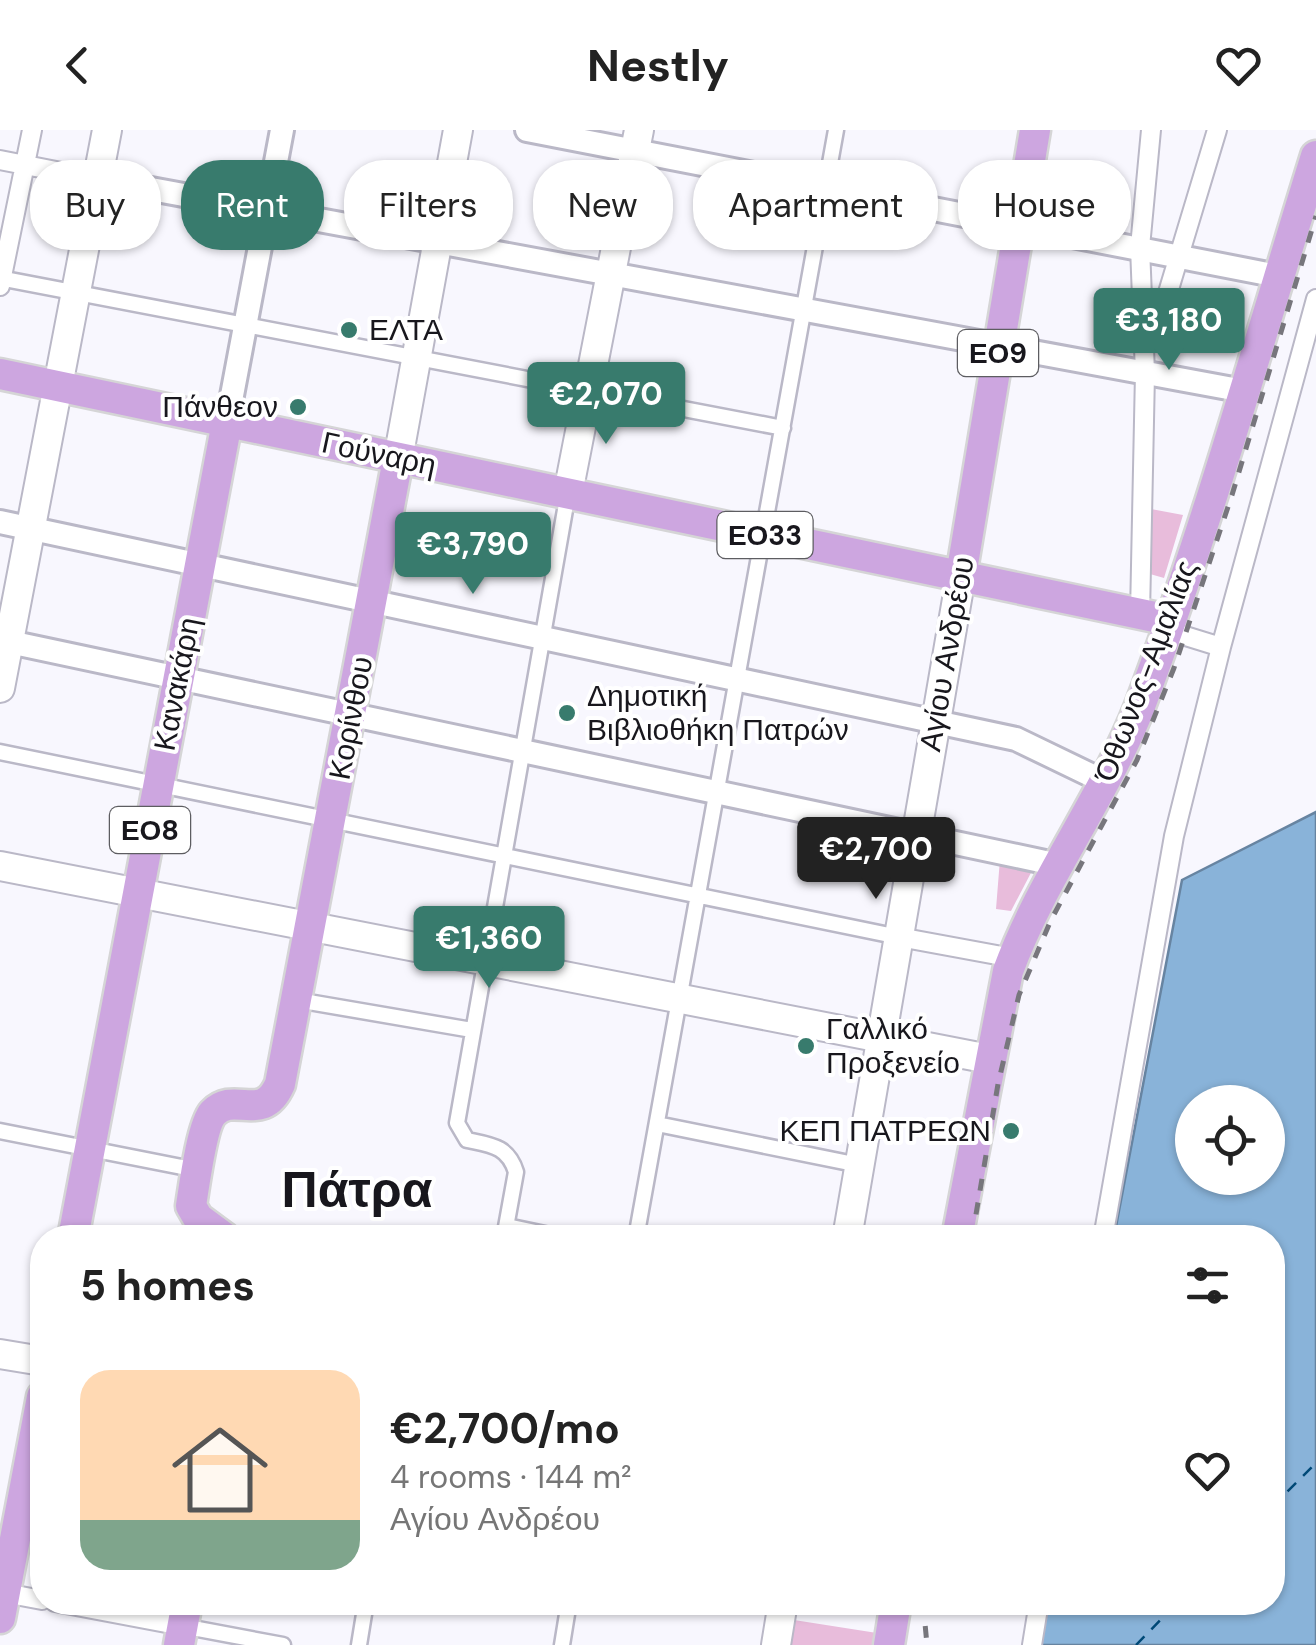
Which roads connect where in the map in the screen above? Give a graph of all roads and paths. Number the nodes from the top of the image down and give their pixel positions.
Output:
1 (32, 130) edge
2 (107, 130) edge
3 (282, 130) edge
4 (458, 130) edge
5 (527, 130) edge
6 (836, 130) edge
7 (1035, 130) edge
8 (1151, 130) edge
9 (1216, 130) edge
10 (637, 140) edge
11 (1316, 156) edge
12 (0, 160) edge
13 (101, 160) edge
14 (276, 160) edge
15 (453, 160) edge
16 (716, 160) edge
17 (831, 160) edge
18 (1030, 160) edge
19 (25, 165) junction
20 (30, 166) edge
21 (1131, 246) edge
22 (1140, 248) junction
23 (84, 250) edge
24 (259, 250) edge
25 (437, 250) edge
26 (482, 250) edge
27 (815, 250) edge
28 (1015, 250) edge
29 (1181, 255) junction
30 (612, 274) junction
31 (1278, 276) junction
32 (1, 281) edge
33 (76, 292) junction
34 (1316, 298) edge
35 (804, 310) junction
36 (1160, 319) dead end
37 (245, 325) junction
38 (999, 346) junction
39 (417, 358) junction
40 (1145, 372) junction
41 (0, 374) edge
42 (60, 386) junction
43 (588, 390) junction
44 (1244, 391) junction
45 (227, 422) junction
46 (783, 428) junction
47 (398, 459) junction
48 (568, 493) junction
49 (0, 522) edge
50 (30, 529) junction
51 (764, 534) junction
52 (200, 566) junction
53 (961, 576) junction
54 (374, 603) junction
55 (1158, 622) junction
56 (542, 639) junction
57 (4, 641) edge
58 (1221, 647) junction
59 (178, 678) junction
60 (737, 681) junction
61 (0, 688) edge
62 (350, 714) junction
63 (936, 724) junction
64 (522, 751) junction
65 (0, 752) edge
66 (1105, 782) junction
67 (158, 785) junction
68 (716, 792) junction
69 (330, 820) junction
70 (916, 834) junction
71 (503, 856) junction
72 (1060, 864) junction
73 (0, 866) edge
74 (138, 893) junction
75 (698, 896) junction
76 (312, 927) junction
77 (898, 937) junction
78 (1013, 958) junction
79 (484, 960) junction
80 (679, 998) junction
81 (297, 1000) junction
82 (472, 1030) junction
83 (881, 1038) junction
84 (989, 1059) junction
85 (656, 1124) junction
86 (0, 1130) edge
87 (90, 1150) junction
88 (859, 1165) junction
89 (198, 1170) junction
90 (76, 1225) edge
91 (208, 1225) edge
92 (506, 1225) edge
93 (638, 1225) edge
94 (849, 1225) edge
95 (960, 1225) edge
96 (1104, 1225) edge
97 (0, 1354) edge
98 (30, 1359) edge
99 (30, 1458) edge
100 (30, 1600) edge
101 (2, 1601) edge
102 (127, 1615) edge
103 (364, 1615) edge
104 (567, 1615) edge
105 (782, 1615) edge
106 (894, 1615) edge
107 (1037, 1615) edge
108 (183, 1625) edge
109 (283, 1645) edge
110 (358, 1645) edge
111 (562, 1645) edge
112 (776, 1645) edge
113 (890, 1645) edge
114 (1032, 1645) edge

1 - 19 street
2 - 13 main road
3 - 14 street, Κανακάρη
4 - 15 main road, Κορίνθου
5 - 10 street
6 - 17 street
7 - 18 main road, Αγίου Ανδρέου / ΕΟ9
8 - 22 street
9 - 29 street
10 - 16 street
10 - 30 main road
11 - 31 main road, Όθωνος-Αμαλίας
12 - 19 street
19 - 20 street
19 - 32 street
21 - 22 street
22 - 29 street
22 - 40 street
23 - 33 main road
24 - 37 street, Κανακάρη
25 - 39 main road, Κορίνθου
26 - 30 street
27 - 35 street
28 - 38 main road, Αγίου Ανδρέου / ΕΟ9
29 - 31 street
29 - 36 street
30 - 35 street
30 - 43 main road
31 - 44 main road, Όθωνος-Αμαλίας
32 - 33 street
33 - 37 street
33 - 42 main road
34 - 58 street
35 - 38 street
35 - 46 street
37 - 39 street
37 - 45 street, Κανακάρη
38 - 40 street
38 - 53 main road, Αγίου Ανδρέου / ΕΟ9
39 - 43 street
39 - 47 main road, Κορίνθου
40 - 44 street
40 - 55 street
41 - 42 main road, Γούναρη / ΕΟ33
42 - 45 main road, Γούναρη / ΕΟ33
42 - 50 main road
43 - 46 street
43 - 48 main road
44 - 55 main road, Όθωνος-Αμαλίας
45 - 47 main road, Γούναρη / ΕΟ33
45 - 52 main road, Κανακάρη / ΕΟ8
46 - 51 street
47 - 48 main road, Γούναρη / ΕΟ33
47 - 54 main road, Κορίνθου
48 - 51 main road, Γούναρη / ΕΟ33
48 - 56 street
49 - 50 street
50 - 52 street
50 - 57 main road
51 - 53 main road, Γούναρη / ΕΟ33
51 - 60 street
52 - 54 street
52 - 59 main road, Κανακάρη / ΕΟ8
53 - 55 main road, Γούναρη / ΕΟ33
53 - 63 main road, Αγίου Ανδρέου
54 - 56 street
54 - 62 main road, Κορίνθου
55 - 58 street
55 - 66 main road, Όθωνος-Αμαλίας
56 - 60 street
56 - 64 street
57 - 59 street
57 - 61 main road
58 - 96 street
59 - 62 street
59 - 67 main road, Κανακάρη / ΕΟ8
60 - 63 street
60 - 68 street
62 - 64 street
62 - 69 main road, Κορίνθου
63 - 66 street
63 - 70 main road, Αγίου Ανδρέου
64 - 68 street
64 - 71 street
65 - 67 street
66 - 72 main road, Όθωνος-Αμαλίας
67 - 69 street
67 - 74 main road, Κανακάρη / ΕΟ8
68 - 70 street
68 - 75 street
69 - 71 street
69 - 76 main road, Κορίνθου
70 - 72 street
70 - 77 main road, Αγίου Ανδρέου
71 - 75 street
71 - 79 street
72 - 78 main road, Όθωνος-Αμαλίας
73 - 74 main road
74 - 76 main road
74 - 87 main road, Κανακάρη / ΕΟ8
75 - 77 street
75 - 80 street
76 - 79 main road
76 - 81 main road, Κορίνθου
77 - 78 street
77 - 83 main road, Αγίου Ανδρέου
78 - 84 main road, Όθωνος-Αμαλίας
79 - 80 main road
79 - 82 street
80 - 83 main road
80 - 85 street
81 - 82 street
81 - 89 main road, Κορίνθου
82 - 92 street
83 - 84 main road
83 - 88 main road, Αγίου Ανδρέου
84 - 95 main road, Όθωνος-Αμαλίας
85 - 88 street
85 - 93 street
86 - 87 street
87 - 89 street
87 - 90 main road, Κανακάρη / ΕΟ8
88 - 94 main road, Αγίου Ανδρέου
89 - 91 main road, Κορίνθου
97 - 98 main road
99 - 101 main road
100 - 101 street
102 - 108 street
103 - 110 street
104 - 111 street
105 - 112 main road
106 - 113 main road
107 - 114 street
108 - 109 street

